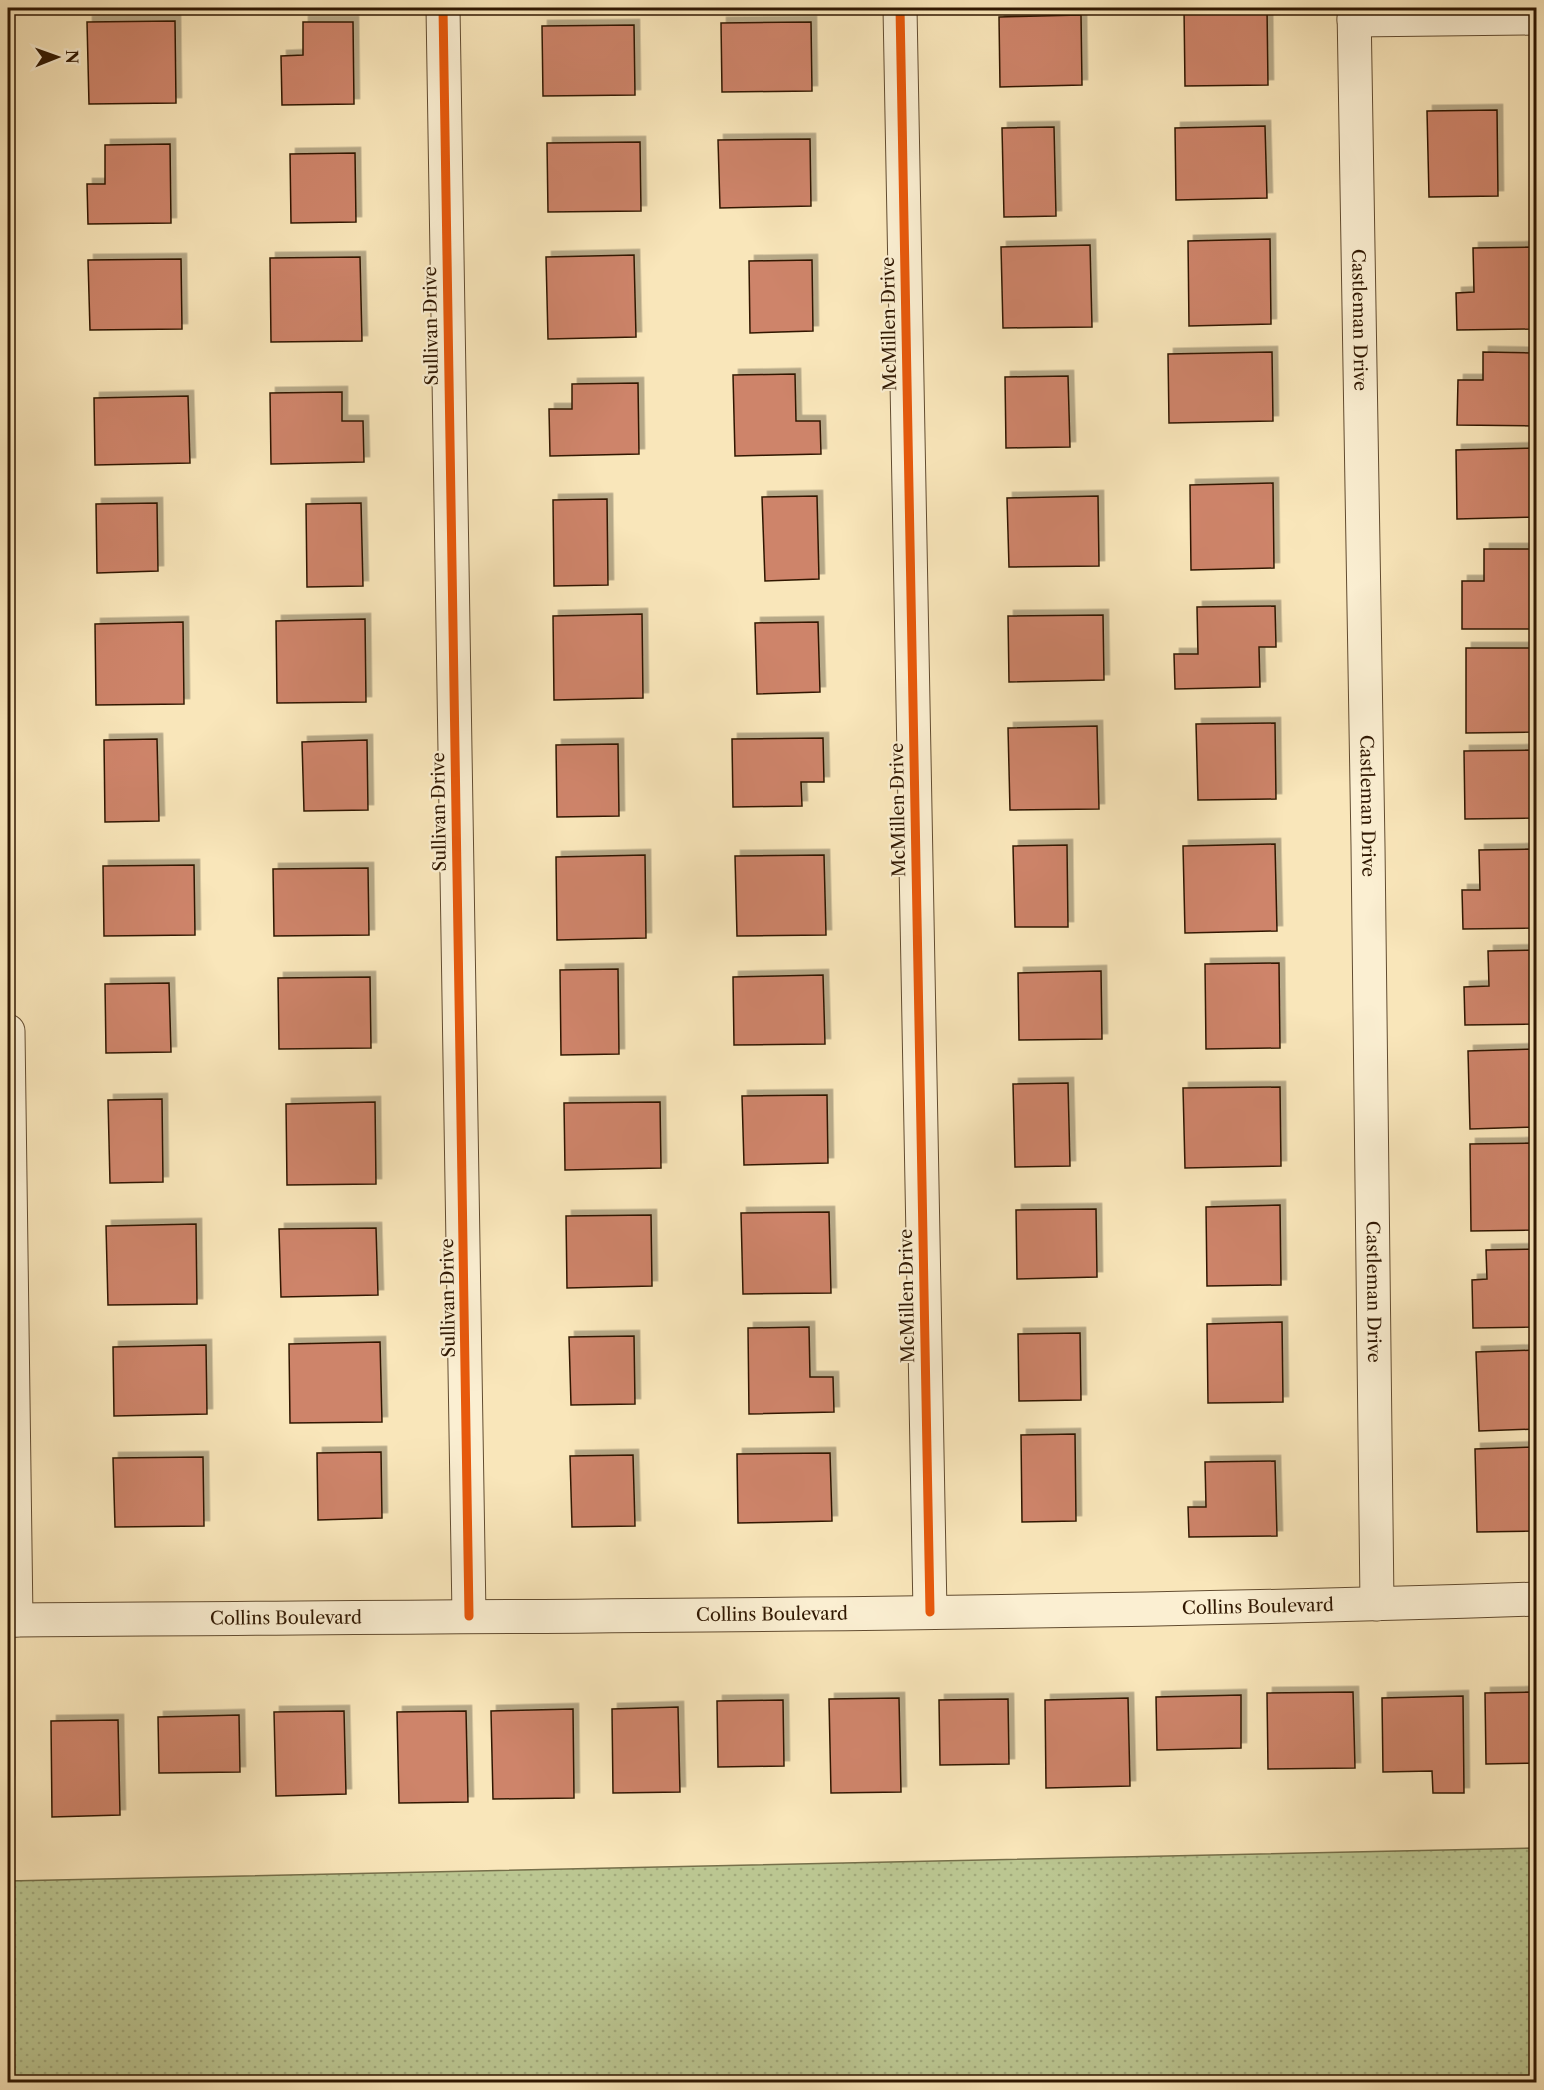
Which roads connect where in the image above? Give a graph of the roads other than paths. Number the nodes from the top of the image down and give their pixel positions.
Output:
1 (443, 8) edge
2 (900, 8) edge
3 (1354, 14) edge
4 (1536, 18) edge
5 (8, 1030) edge
6 (1536, 1599) edge
7 (1377, 1604) junction
8 (930, 1612) junction
9 (469, 1616) junction
10 (12, 1620) edge

1 - 9 street, Sullivan Drive
2 - 8 street, McMillen Drive
3 - 4 street
3 - 7 street, Castleman Drive
5 - 10 street
6 - 7 street, Collins Boulevard
7 - 8 street, Collins Boulevard
8 - 9 street, Collins Boulevard
9 - 10 street, Collins Boulevard

